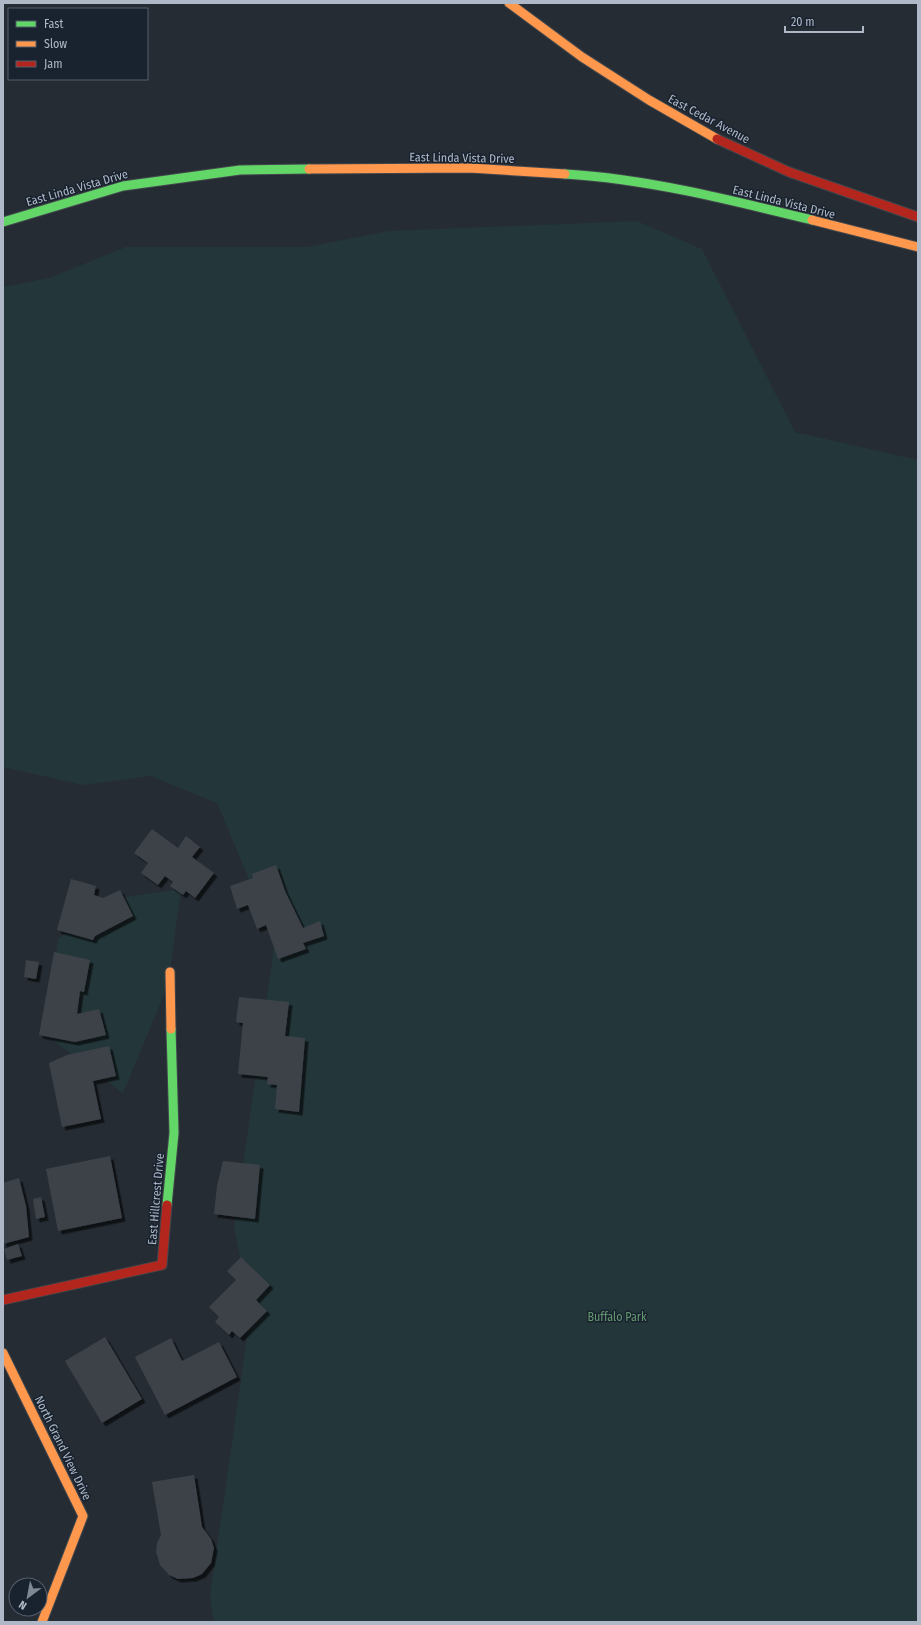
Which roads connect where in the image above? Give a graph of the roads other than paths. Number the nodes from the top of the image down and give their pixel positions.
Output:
1 (509, 3) edge
2 (918, 217) edge
3 (3, 222) edge
4 (918, 247) edge
5 (170, 972) dead end
6 (3, 1300) edge
7 (3, 1353) edge
8 (42, 1622) edge

1 - 2 street, East Cedar Avenue
3 - 4 street, East Linda Vista Drive
5 - 6 street, East Hillcrest Drive
7 - 8 street, North Grand View Drive

